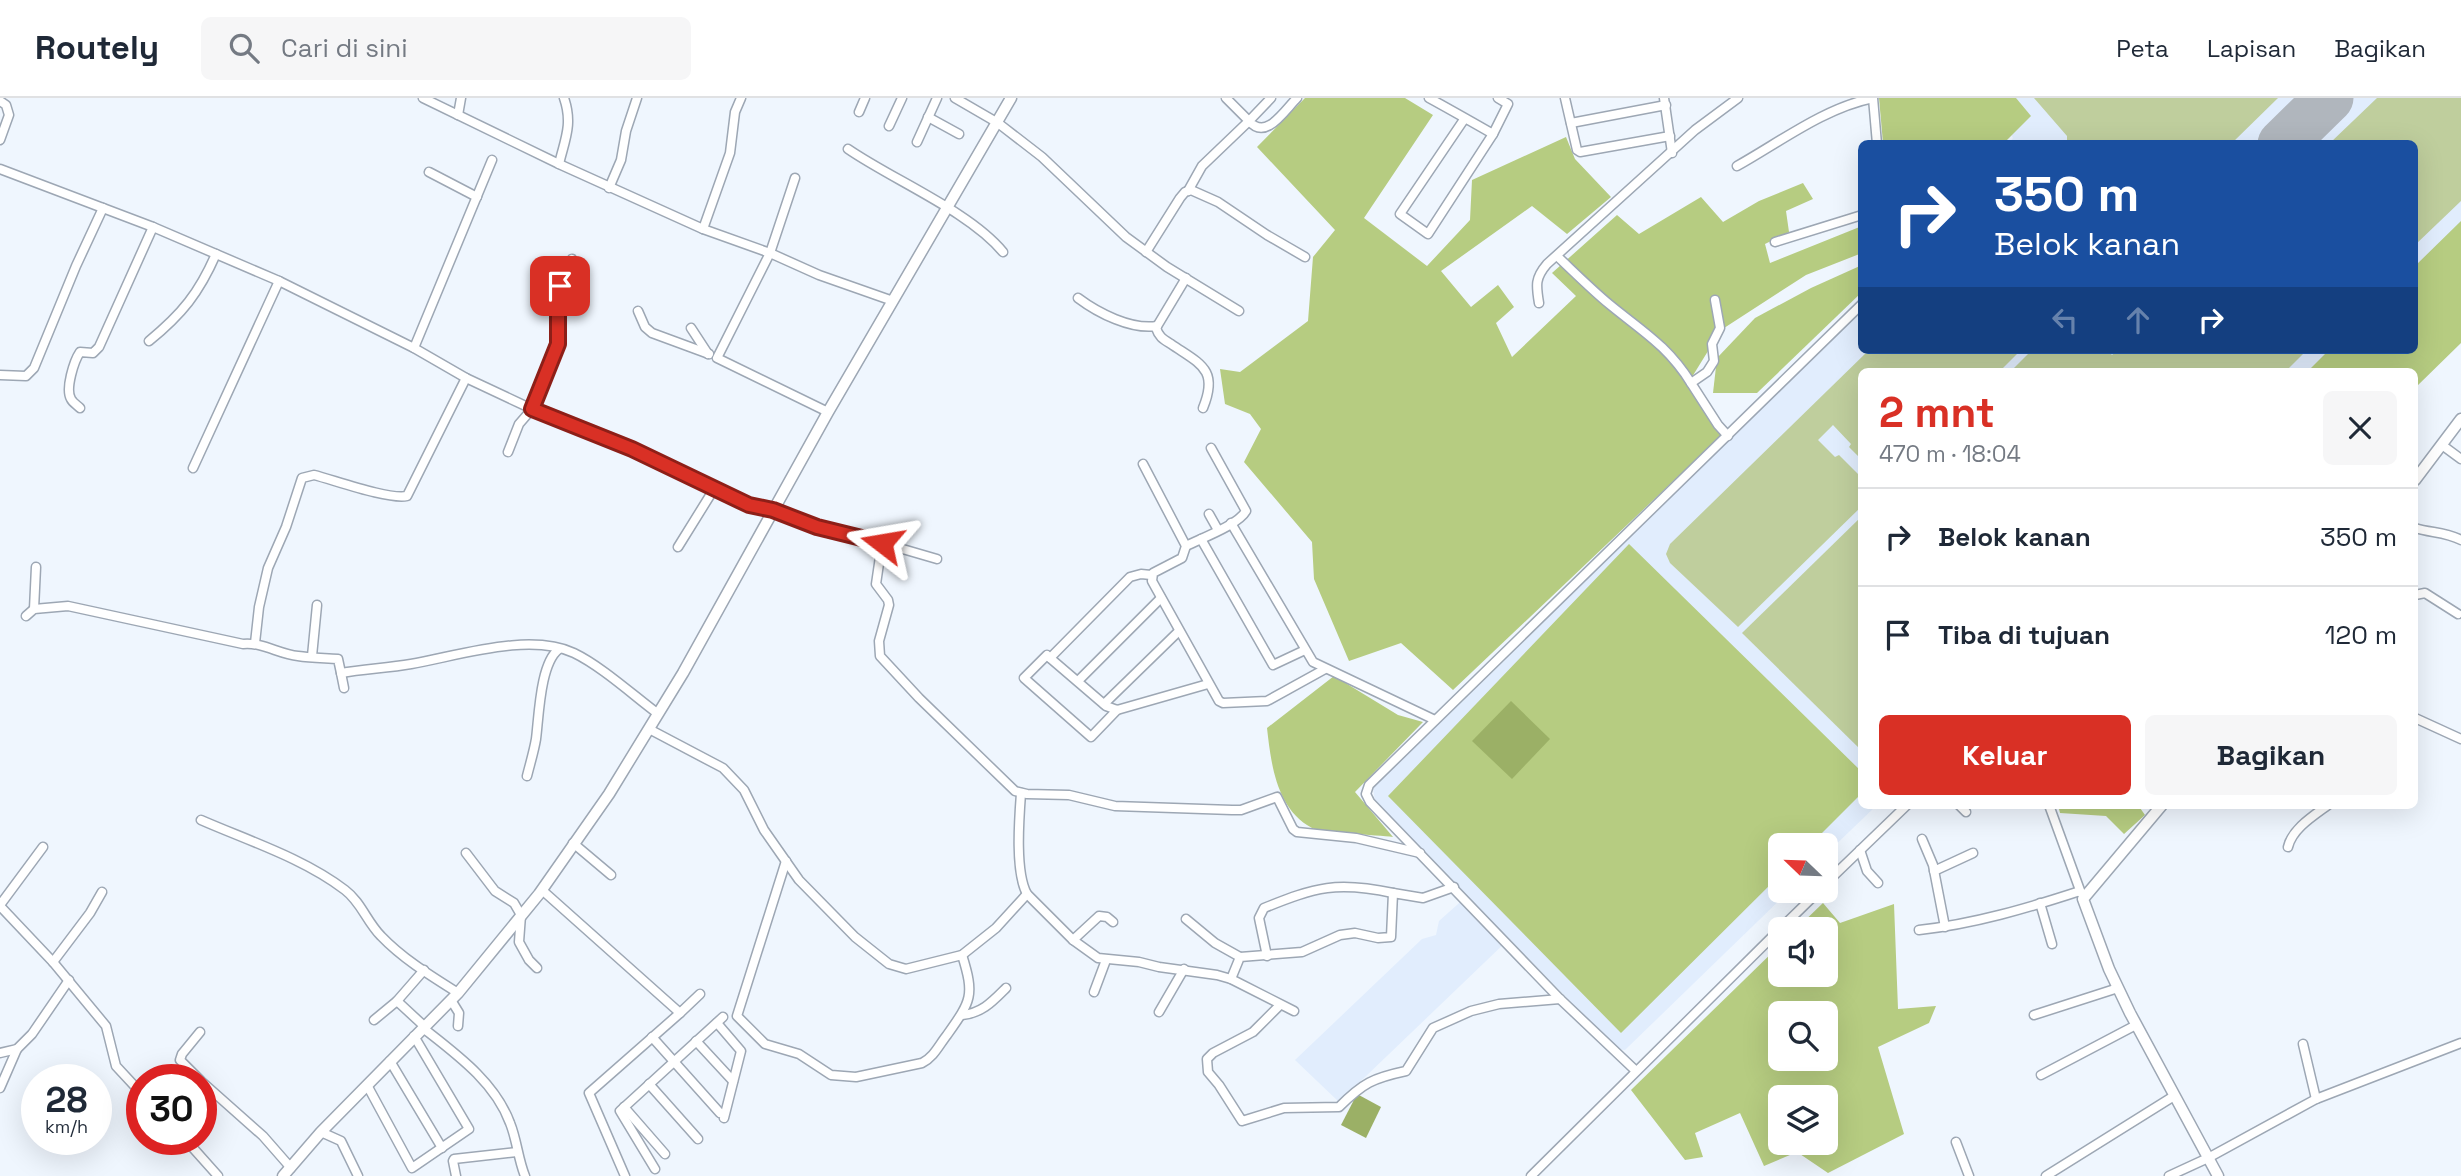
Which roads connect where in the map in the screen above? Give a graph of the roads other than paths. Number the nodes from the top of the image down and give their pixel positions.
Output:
1 (423, 98) edge
2 (461, 98) edge
3 (564, 98) edge
4 (637, 98) edge
5 (741, 98) edge
6 (865, 98) edge
7 (902, 98) edge
8 (937, 98) edge
9 (955, 98) edge
10 (1011, 98) edge
11 (1226, 98) edge
12 (1271, 98) edge
13 (1297, 98) edge
14 (1429, 98) edge
15 (1498, 98) edge
16 (1565, 98) edge
17 (1738, 98) edge
18 (1872, 98) edge
19 (0, 102) edge
20 (1665, 102) edge
21 (859, 112) dead end
22 (458, 116) junction
23 (928, 117) junction
24 (1465, 118) junction
25 (1249, 121) junction
26 (998, 122) junction
27 (1571, 122) junction
28 (889, 126) dead end
29 (959, 134) dead end
30 (1493, 134) junction
31 (1670, 136) junction
32 (0, 140) edge
33 (1877, 140) edge
34 (917, 142) dead end
35 (848, 149) dead end
36 (1672, 153) junction
37 (492, 160) dead end
38 (559, 164) junction
39 (1737, 166) dead end
40 (0, 169) edge
41 (429, 172) dead end
42 (795, 178) dead end
43 (609, 188) junction
44 (1188, 191) junction
45 (477, 197) junction
46 (103, 208) junction
47 (948, 209) junction
48 (1858, 216) edge
49 (153, 227) junction
50 (704, 229) junction
51 (1775, 242) dead end
52 (1003, 252) dead end
53 (1146, 252) junction
54 (770, 253) junction
55 (216, 254) junction
56 (1557, 256) junction
57 (1305, 257) dead end
58 (572, 259) dead end
59 (1186, 278) junction
60 (279, 281) junction
61 (1078, 298) dead end
62 (893, 300) junction
63 (1715, 300) dead end
64 (1539, 303) dead end
65 (1858, 308) edge
66 (638, 311) dead end
67 (1239, 311) dead end
68 (1157, 326) junction
69 (691, 328) dead end
70 (149, 341) dead end
71 (414, 348) junction
72 (713, 356) junction
73 (0, 375) edge
74 (466, 378) junction
75 (1691, 383) junction
76 (80, 408) dead end
77 (1203, 408) dead end
78 (532, 409) junction
79 (828, 412) junction
80 (2461, 419) edge
81 (1728, 436) junction
82 (2442, 445) junction
83 (1211, 448) dead end
84 (508, 452) dead end
85 (2461, 459) edge
86 (1143, 464) dead end
87 (193, 468) dead end
88 (2418, 476) edge
89 (714, 488) junction
90 (773, 510) junction
91 (1209, 514) dead end
92 (1231, 523) junction
93 (2418, 529) edge
94 (1218, 530) junction
95 (1201, 539) junction
96 (2461, 540) edge
97 (882, 543) junction
98 (1186, 546) junction
99 (678, 547) dead end
100 (937, 559) dead end
101 (36, 567) dead end
102 (1151, 575) junction
103 (2418, 594) edge
104 (1161, 598) junction
105 (317, 605) dead end
106 (34, 608) junction
107 (2458, 614) dead end
108 (26, 616) dead end
109 (1179, 631) junction
110 (255, 643) junction
111 (559, 649) junction
112 (1305, 650) junction
113 (312, 656) junction
114 (1051, 658) junction
115 (1325, 669) junction
116 (341, 673) junction
117 (1078, 681) junction
118 (1208, 684) junction
119 (344, 688) dead end
120 (1104, 704) junction
121 (1116, 710) junction
122 (657, 713) junction
123 (2418, 719) edge
124 (1435, 720) junction
125 (649, 729) junction
126 (2461, 739) edge
127 (527, 776) dead end
128 (1021, 793) junction
129 (1903, 809) edge
130 (2050, 809) edge
131 (2158, 809) edge
132 (2323, 809) edge
133 (201, 820) dead end
134 (1922, 839) dead end
135 (573, 843) junction
136 (43, 847) dead end
137 (2288, 847) dead end
138 (1860, 850) junction
139 (466, 853) dead end
140 (1420, 853) junction
141 (1973, 853) dead end
142 (786, 861) junction
143 (1934, 870) junction
144 (1838, 871) edge
145 (611, 875) dead end
146 (1878, 883) dead end
147 (1454, 887) junction
148 (542, 890) junction
149 (102, 892) dead end
150 (1393, 893) junction
151 (1027, 894) junction
152 (2082, 895) junction
153 (1807, 903) edge
154 (2040, 903) junction
155 (0, 906) edge
156 (521, 915) junction
157 (1792, 917) edge
158 (1186, 919) dead end
159 (1113, 922) dead end
160 (1945, 927) junction
161 (1919, 930) dead end
162 (1073, 940) junction
163 (1768, 941) edge
164 (2052, 944) dead end
165 (962, 955) junction
166 (1267, 956) junction
167 (1240, 957) junction
168 (1106, 960) junction
169 (53, 961) junction
170 (537, 968) dead end
171 (1184, 969) junction
172 (424, 970) junction
173 (1231, 979) junction
174 (68, 980) junction
175 (1006, 988) dead end
176 (2118, 988) junction
177 (1094, 992) dead end
178 (700, 994) dead end
179 (454, 997) junction
180 (1560, 999) junction
181 (397, 1001) junction
182 (1280, 1005) junction
183 (1293, 1011) dead end
184 (1159, 1012) dead end
185 (680, 1013) junction
186 (2034, 1014) dead end
187 (962, 1015) junction
188 (374, 1020) dead end
189 (2136, 1025) junction
190 (458, 1026) dead end
191 (423, 1027) junction
192 (200, 1032) dead end
193 (414, 1036) junction
194 (652, 1037) junction
195 (696, 1041) junction
196 (2461, 1043) edge
197 (2303, 1044) dead end
198 (17, 1049) junction
199 (0, 1053) edge
200 (390, 1061) junction
201 (674, 1061) junction
202 (184, 1064) edge
203 (1636, 1071) junction
204 (2041, 1075) dead end
205 (126, 1077) edge
206 (733, 1081) junction
207 (649, 1084) junction
208 (367, 1085) junction
209 (0, 1088) edge
210 (217, 1094) edge
211 (2174, 1096) junction
212 (2316, 1099) junction
213 (624, 1107) junction
214 (321, 1132) junction
215 (698, 1139) dead end
216 (654, 1142) junction
217 (1956, 1142) dead end
218 (442, 1148) junction
219 (643, 1149) junction
220 (517, 1152) junction
221 (665, 1154) dead end
222 (199, 1155) edge
223 (2208, 1158) junction
224 (655, 1169) dead end
225 (287, 1172) edge
226 (218, 1176) edge
227 (358, 1176) edge
228 (456, 1176) edge
229 (525, 1176) edge
230 (625, 1176) edge
231 (1531, 1176) edge
232 (1969, 1176) edge
233 (2046, 1176) edge
234 (2169, 1176) edge
235 (2218, 1176) edge

1 - 22 street
2 - 22 street
3 - 38 street
4 - 43 street
5 - 50 street
6 - 21 street
7 - 28 street
8 - 23 street
9 - 26 street
10 - 26 street
11 - 25 street
12 - 25 street
13 - 25 street
14 - 24 street
15 - 30 street
16 - 27 street
17 - 36 street
18 - 33 street
18 - 39 street
19 - 32 street
20 - 27 street
20 - 31 street
22 - 38 street
23 - 29 street
23 - 34 street
24 - 30 street
24 - 30 street
25 - 44 street
26 - 47 street
26 - 53 street
27 - 31 street
31 - 36 street
35 - 47 street
36 - 56 street
37 - 45 street
38 - 43 street
40 - 46 street
41 - 45 street
42 - 54 street
43 - 50 street
44 - 53 street
44 - 57 street
45 - 71 street
46 - 49 street
46 - 73 street
47 - 52 street
47 - 62 street
48 - 51 street
49 - 55 street
49 - 76 street
50 - 54 street
53 - 59 street
54 - 62 street
54 - 72 street
55 - 60 street
55 - 70 street
56 - 64 street
56 - 75 street
58 - 78 street
59 - 67 street
59 - 68 street
60 - 71 street
60 - 87 street
61 - 68 street
62 - 79 street
63 - 75 street
65 - 81 street
66 - 72 street
68 - 77 street
69 - 72 street
71 - 74 street
72 - 79 street
74 - 78 street
74 - 110 street
75 - 81 street
78 - 84 street
78 - 89 street
79 - 90 street
80 - 82 street
81 - 124 street
82 - 85 street
82 - 88 street
83 - 92 street
86 - 98 street
89 - 90 street
89 - 99 street
90 - 97 street
90 - 122 street
91 - 94 street
92 - 94 street
92 - 112 street
93 - 96 street
94 - 95 street
95 - 98 street
95 - 112 street
97 - 100 street
97 - 128 street
98 - 102 street
101 - 106 street
102 - 104 street
102 - 114 street
103 - 107 street
104 - 109 street
104 - 117 street
105 - 113 street
106 - 108 street
106 - 110 street
109 - 118 street
109 - 120 street
110 - 113 street
111 - 116 street
111 - 122 street
111 - 127 street
112 - 115 street
113 - 116 street
114 - 117 street
114 - 121 street
115 - 118 street
115 - 124 street
116 - 119 street
117 - 120 street
118 - 121 street
120 - 121 street
122 - 125 street
123 - 126 street
124 - 140 street
125 - 135 street
125 - 142 street
128 - 140 street
128 - 151 street
129 - 138 street
130 - 152 street
131 - 152 street
132 - 137 street
133 - 172 street
134 - 143 street
135 - 145 street
135 - 148 street
136 - 155 street
138 - 144 street
138 - 146 street
139 - 156 street
140 - 147 street
141 - 143 street
142 - 165 street
142 - 187 street
143 - 160 street
147 - 150 street
147 - 180 street
148 - 156 street
148 - 185 street
149 - 169 street
150 - 166 street
150 - 166 street
151 - 162 street
151 - 165 street
152 - 154 street
152 - 176 street
153 - 157 street
154 - 160 street
154 - 164 street
155 - 169 street
156 - 170 street
156 - 179 street
158 - 167 street
159 - 162 street
160 - 161 street
162 - 168 street
163 - 203 street
165 - 187 street
166 - 167 street
167 - 173 street
168 - 171 street
168 - 177 street
169 - 174 street
171 - 173 street
171 - 184 street
172 - 179 street
172 - 181 street
173 - 182 street
174 - 198 street
174 - 205 street
175 - 187 street
176 - 186 street
176 - 189 street
178 - 185 street
179 - 190 street
179 - 191 street
180 - 182 street
180 - 203 street
181 - 188 street
181 - 191 street
182 - 183 street
185 - 194 street
189 - 204 street
189 - 211 street
191 - 193 street
191 - 220 street
192 - 202 street
193 - 200 street
193 - 218 street
194 - 201 street
194 - 230 street
195 - 201 street
195 - 206 street
195 - 206 street
196 - 212 street
197 - 212 street
198 - 199 street
198 - 209 street
200 - 208 street
200 - 218 street
201 - 206 street
201 - 207 street
203 - 231 street
207 - 213 street
207 - 215 street
208 - 214 street
208 - 218 street
210 - 225 street
211 - 223 street
211 - 233 street
212 - 223 street
213 - 216 street
213 - 219 street
214 - 225 street
214 - 227 street
216 - 219 street
216 - 221 street
217 - 232 street
219 - 224 street
220 - 228 street
220 - 229 street
222 - 226 street
223 - 234 street
223 - 235 street

